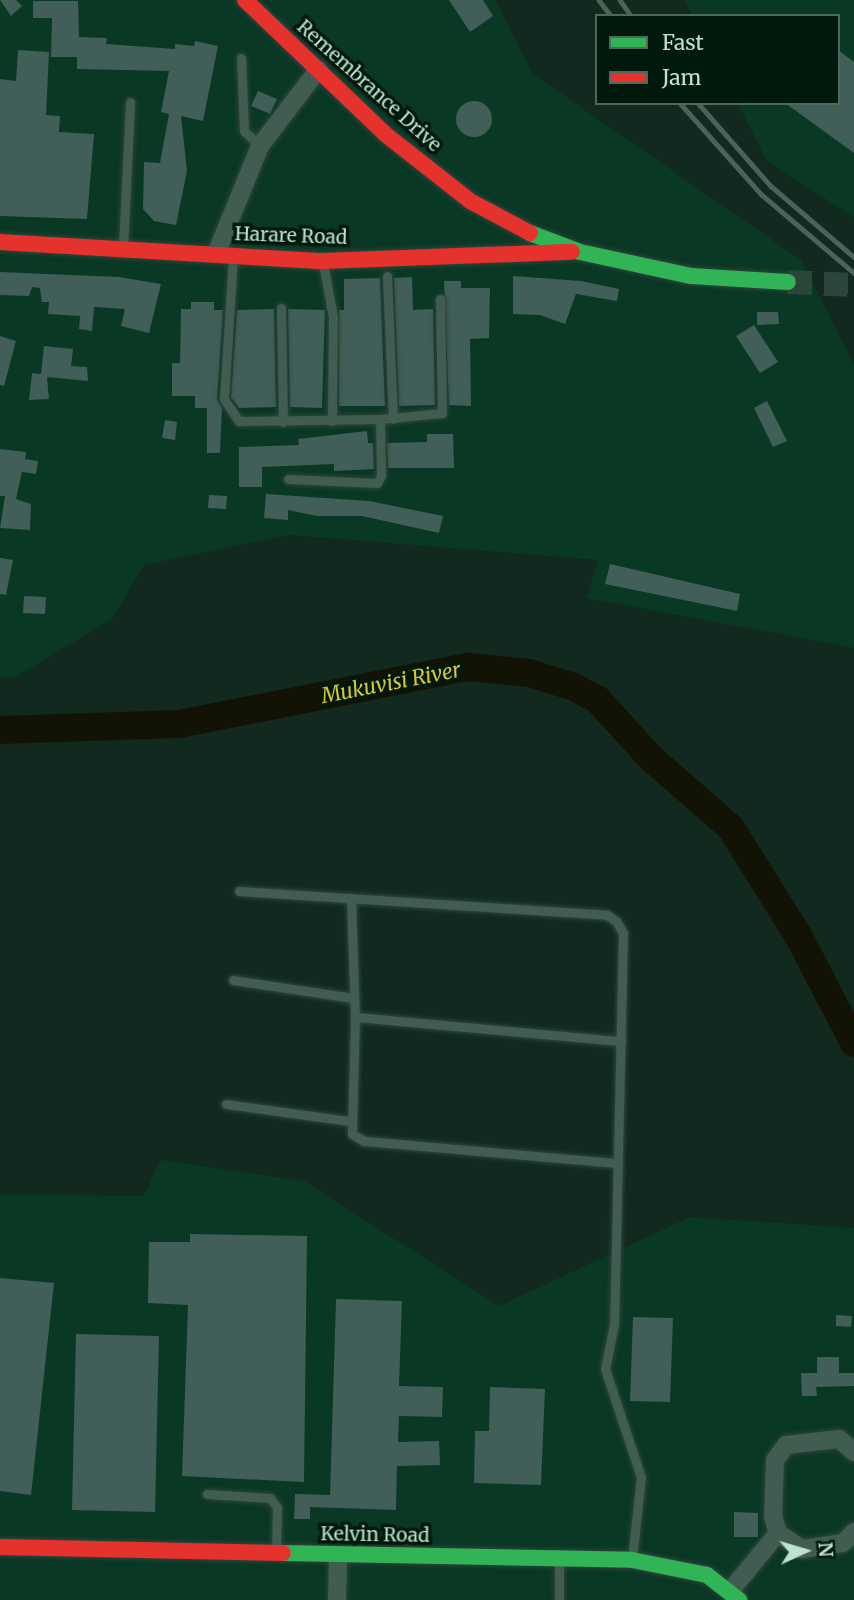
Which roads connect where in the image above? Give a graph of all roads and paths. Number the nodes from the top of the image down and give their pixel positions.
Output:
1 (245, 0) edge
2 (241, 58) dead end
3 (318, 70) junction
4 (130, 102) dead end
5 (260, 146) junction
6 (0, 242) edge
7 (122, 250) junction
8 (580, 252) junction
9 (225, 254) junction
10 (323, 261) junction
11 (387, 276) dead end
12 (788, 282) tunnel mouth
13 (440, 299) dead end
14 (281, 309) dead end
15 (380, 419) junction
16 (393, 419) junction
17 (332, 421) junction
18 (284, 422) junction
19 (288, 479) dead end
20 (239, 891) dead end
21 (351, 898) junction
22 (233, 980) dead end
23 (355, 998) junction
24 (355, 1017) junction
25 (621, 1041) junction
26 (226, 1104) dead end
27 (349, 1121) junction
28 (618, 1163) junction
29 (854, 1452) edge
30 (207, 1494) dead end
31 (854, 1532) edge
32 (778, 1533) junction
33 (0, 1547) edge
34 (276, 1554) junction
35 (338, 1556) junction
36 (559, 1559) junction
37 (632, 1559) junction
38 (735, 1595) edge
39 (337, 1600) edge
40 (559, 1600) edge

1 - 3 street, Remembrance Drive
2 - 5 lane
3 - 5 street
3 - 8 street, Remembrance Drive
4 - 7 lane
5 - 9 street
6 - 7 street, Harare Road
7 - 9 street, Harare Road
8 - 10 street, Harare Road
8 - 12 street, Remembrance Drive
9 - 10 street, Harare Road
9 - 18 lane
10 - 17 lane
11 - 16 lane
13 - 16 lane
14 - 18 lane
15 - 16 lane
15 - 17 lane
15 - 19 lane
17 - 18 lane
20 - 21 lane
21 - 23 lane
21 - 25 lane
22 - 23 lane
23 - 24 lane
24 - 25 lane
24 - 27 lane
25 - 28 lane
26 - 27 lane
27 - 28 lane
28 - 37 lane
29 - 32 street
30 - 34 lane
31 - 32 street
32 - 38 street
33 - 34 street, Kelvin Road
34 - 35 street, Kelvin Road
35 - 36 street, Kelvin Road
35 - 39 street
36 - 37 street, Kelvin Road
36 - 40 lane
37 - 38 street, Kelvin Road

